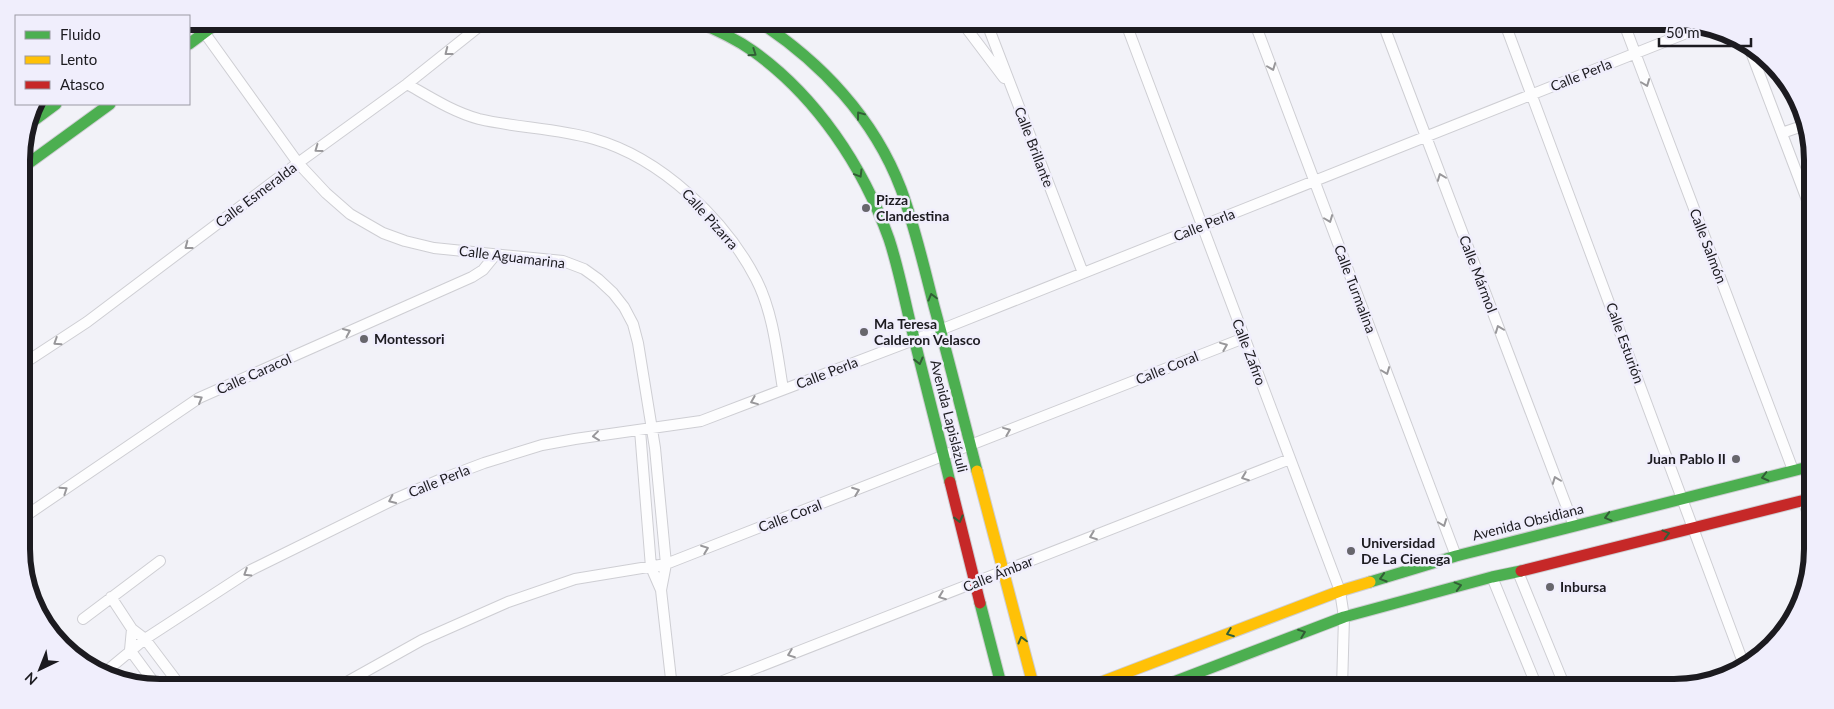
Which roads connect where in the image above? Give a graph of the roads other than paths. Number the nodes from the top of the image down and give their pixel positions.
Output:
1 (202, 30) edge
2 (208, 30) edge
3 (475, 30) edge
4 (717, 30) edge
5 (771, 30) edge
6 (968, 30) edge
7 (989, 30) edge
8 (1128, 30) edge
9 (1257, 30) edge
10 (1385, 30) edge
11 (1507, 30) edge
12 (1626, 30) edge
13 (1692, 31) edge
14 (204, 33) junction
15 (190, 43) edge
16 (1635, 54) junction
17 (1753, 57) edge
18 (408, 84) junction
19 (1012, 89) junction
20 (1532, 95) junction
21 (55, 105) edge
22 (109, 105) edge
23 (37, 118) edge
24 (1800, 127) edge
25 (1782, 133) junction
26 (1426, 137) junction
27 (30, 162) edge
28 (298, 163) junction
29 (1314, 181) junction
30 (1804, 192) edge
31 (1202, 226) junction
32 (496, 254) junction
33 (1083, 273) junction
34 (940, 330) junction
35 (1244, 338) junction
36 (914, 340) junction
37 (30, 359) edge
38 (783, 389) junction
39 (652, 429) junction
40 (640, 430) junction
41 (970, 446) junction
42 (944, 457) junction
43 (1290, 459) junction
44 (1804, 468) edge
45 (1793, 470) junction
46 (1682, 498) junction
47 (1804, 500) edge
48 (30, 513) edge
49 (1574, 526) junction
50 (1693, 526) junction
51 (1456, 556) junction
52 (160, 560) dead end
53 (666, 564) junction
54 (651, 568) junction
55 (1003, 571) junction
56 (1518, 572) junction
57 (1492, 577) junction
58 (975, 583) junction
59 (661, 590) junction
60 (1340, 591) junction
61 (111, 597) junction
62 (1344, 617) junction
63 (83, 618) dead end
64 (132, 629) junction
65 (145, 639) junction
66 (130, 650) junction
67 (1742, 660) edge
68 (109, 669) edge
69 (151, 679) edge
70 (175, 679) edge
71 (352, 679) edge
72 (671, 679) edge
73 (728, 679) edge
74 (1000, 679) edge
75 (1032, 679) edge
76 (1110, 679) edge
77 (1182, 679) edge
78 (1342, 679) edge
79 (1533, 679) edge
80 (1561, 679) edge

1 - 14 street, Calle Aguamarina
2 - 14 street
3 -> 18 street, Calle Esmeralda
4 -> 36 street, Avenida Lapislázuli
34 -> 5 street, Avenida Lapislázuli
6 - 19 street
7 - 19 street, Calle Brillante
8 - 31 street, Calle Zafiro
9 -> 29 street, Calle Turmalina
10 - 26 street, Calle Mármol
11 - 20 street, Calle Esturión
12 - 16 street, Calle Salmón
13 - 16 street, Calle Perla
14 - 15 street
14 - 28 street, Calle Aguamarina
16 - 20 street, Calle Perla
16 -> 45 street, Calle Salmón
17 - 25 street
18 -> 28 street, Calle Esmeralda
18 - 38 street, Calle Pizarra
19 - 33 street, Calle Brillante
20 - 26 street, Calle Perla
20 - 46 street, Calle Esturión
21 - 23 street
22 - 27 street
24 - 25 street
25 - 30 street
26 - 29 street, Calle Perla
49 -> 26 street, Calle Mármol
28 - 32 street, Calle Aguamarina
28 -> 37 street, Calle Esmeralda
29 - 31 street, Calle Perla
29 -> 51 street, Calle Turmalina
31 - 33 street, Calle Perla
31 - 35 street, Calle Zafiro
32 - 39 street, Calle Aguamarina
48 -> 32 street, Calle Caracol
33 - 34 street, Calle Perla
34 - 36 street, Calle Perla
34 - 41 street, Avenida Lapislázuli
41 -> 35 street, Calle Coral
35 - 43 street, Calle Zafiro
36 - 38 street, Calle Perla
36 -> 42 street, Avenida Lapislázuli
38 -> 39 street, Calle Perla
39 - 40 street, Calle Perla
39 - 53 street, Calle Aguamarina
40 - 54 street, Calle Aguamarina
40 -> 65 street, Calle Perla
41 - 42 street, Calle Coral
41 - 55 street, Avenida Lapislázuli
53 -> 42 street, Calle Coral
42 -> 58 street, Avenida Lapislázuli
43 -> 55 street, Calle Ámbar
43 - 60 street, Calle Zafiro
44 - 45 street, Avenida Obsidiana
45 -> 46 street, Avenida Obsidiana
46 -> 49 street, Avenida Obsidiana
46 - 50 street, Calle Esturión
47 - 50 street
49 - 51 street, Avenida Obsidiana
56 -> 50 street
50 - 67 street, Calle Esturión
51 -> 60 street, Avenida Obsidiana
52 - 61 street
53 - 54 street, Calle Coral
53 - 59 street, Calle Aguamarina
54 - 59 street, Calle Aguamarina
54 - 71 street, Calle Coral
55 - 58 street, Calle Ámbar
75 -> 55 street, Avenida Lapislázuli
56 - 57 street
56 - 80 street
62 -> 57 street
57 - 79 street
58 -> 73 street, Calle Ámbar
58 - 74 street, Avenida Lapislázuli
59 - 72 street, Calle Aguamarina
60 - 62 street, Calle Zafiro
60 -> 76 street, Avenida Obsidiana
61 - 63 street
61 - 64 street
77 -> 62 street
62 - 78 street, Calle Zafiro
64 - 65 street
64 - 66 street
65 - 66 street, Calle Perla
65 - 70 street
66 - 68 street, Calle Perla
66 - 69 street

